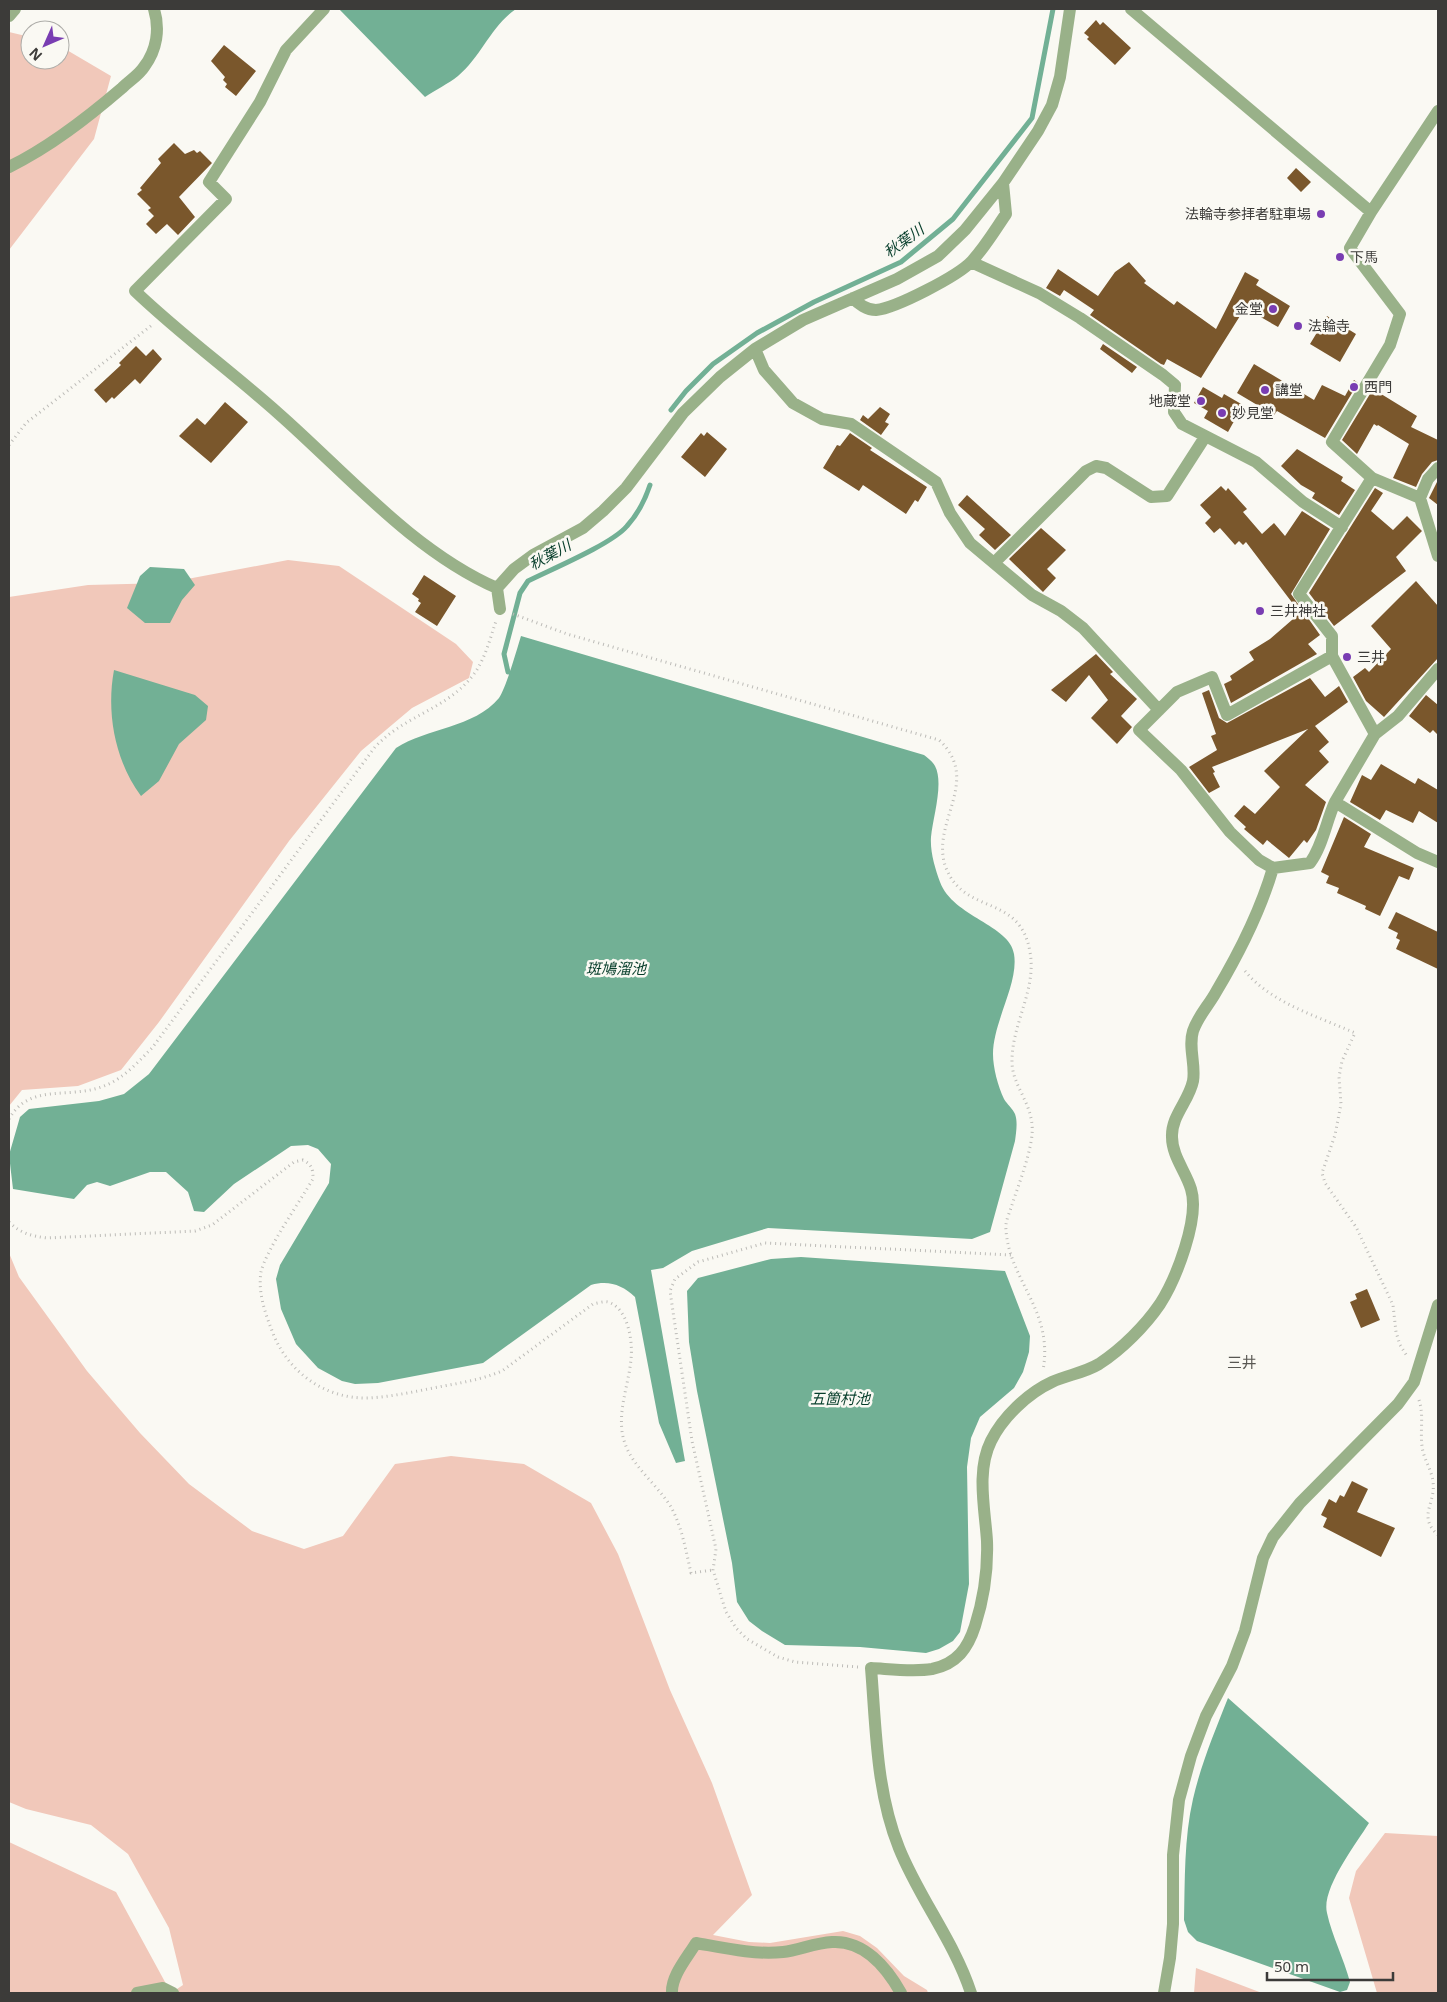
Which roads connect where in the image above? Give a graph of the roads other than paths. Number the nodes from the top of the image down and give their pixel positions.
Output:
1 (15, 9) edge
2 (154, 9) edge
3 (324, 9) edge
4 (1070, 9) edge
5 (1131, 9) edge
6 (9, 16) edge
7 (1438, 111) edge
8 (1435, 126) edge
9 (9, 167) edge
10 (1003, 183) junction
11 (1371, 212) junction
12 (971, 262) junction
13 (853, 298) junction
14 (755, 350) junction
15 (1205, 437) junction
16 (1438, 468) edge
17 (1372, 478) junction
18 (1420, 498) junction
19 (1342, 527) junction
20 (1438, 556) edge
21 (994, 562) junction
22 (497, 588) junction
23 (500, 609) road end
24 (1332, 656) junction
25 (1438, 670) edge
26 (1159, 710) junction
27 (1374, 734) junction
28 (1335, 802) junction
29 (1438, 862) edge
30 (1273, 868) junction
31 (1438, 1305) edge
32 (136, 1993) edge
33 (173, 1993) edge
34 (672, 1993) edge
35 (901, 1993) edge
36 (971, 1993) edge
37 (1164, 1993) edge

1 - 6 street
2 - 9 street
3 - 22 street
4 - 10 street
5 - 11 street
7 - 8 street
8 - 11 street
10 - 12 street
10 - 13 street
11 - 17 street
12 - 13 street
12 - 15 street
13 - 14 street
14 - 21 street
14 - 22 street
15 - 19 street
15 - 21 street
16 - 18 street
17 - 18 street
17 - 19 street
18 - 20 street
19 - 24 street
21 - 26 street
22 - 23 street
24 - 26 street
24 - 27 street
25 - 27 street
26 - 30 street
27 - 28 street
28 - 29 street
28 - 30 street
30 - 36 street
31 - 37 street
32 - 33 street
34 - 35 street

